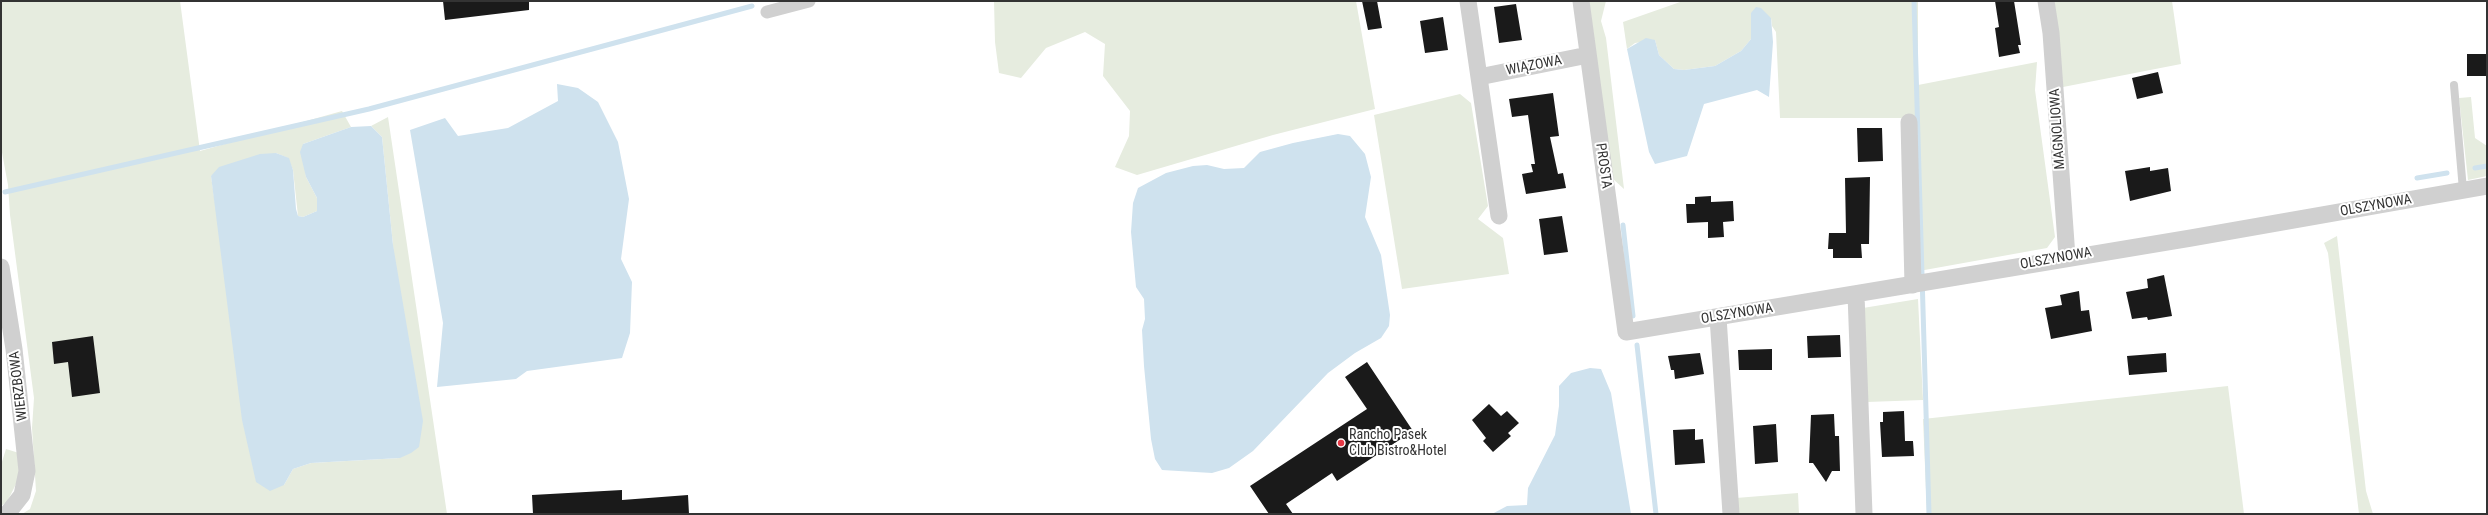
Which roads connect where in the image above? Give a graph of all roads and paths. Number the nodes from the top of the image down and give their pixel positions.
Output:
1 (809, 1) edge
2 (1468, 1) edge
3 (1581, 1) edge
4 (2046, 1) edge
5 (767, 12) dead end
6 (1588, 55) junction
7 (1479, 77) junction
8 (2454, 85) dead end
9 (1909, 122) dead end
10 (2487, 186) edge
11 (2463, 190) junction
12 (1499, 216) dead end
13 (2067, 257) junction
14 (1, 267) edge
15 (1919, 284) junction
16 (1856, 294) junction
17 (1718, 317) junction
18 (1626, 332) joint
19 (12, 509) edge
20 (1731, 514) edge
21 (1864, 514) edge

1 - 5 street
2 - 7 street
3 - 6 street, PROSTA
4 - 13 street, MAGNOLIOWA
6 - 7 street, WIĄZOWA
6 - 18 street, PROSTA
7 - 12 street
8 - 11 lane
9 - 15 street
10 - 11 street, OLSZYNOWA
11 - 13 street, OLSZYNOWA
13 - 15 street, OLSZYNOWA
14 - 19 street, WIERZBOWA
15 - 16 street, OLSZYNOWA
16 - 17 street, OLSZYNOWA
16 - 21 street
17 - 18 street, OLSZYNOWA
17 - 20 street

